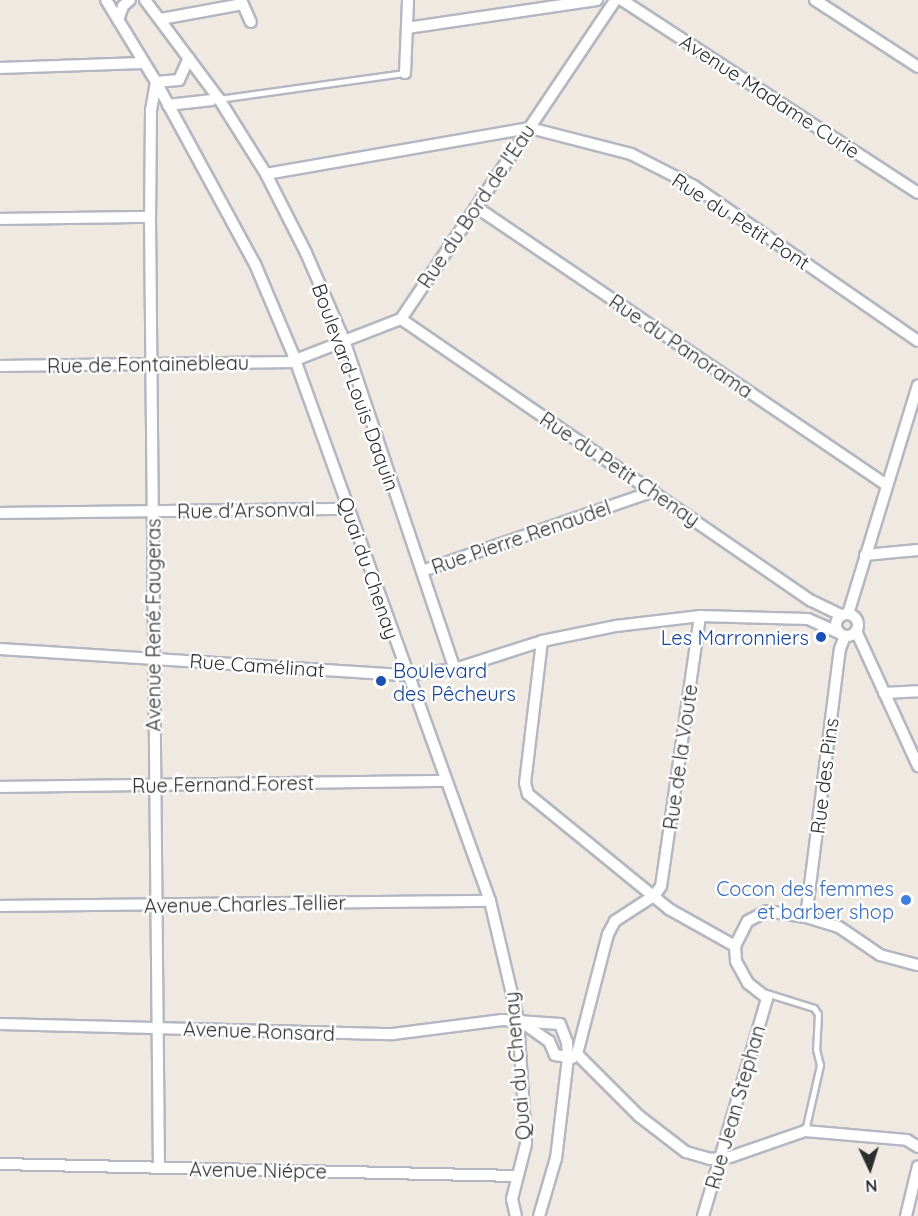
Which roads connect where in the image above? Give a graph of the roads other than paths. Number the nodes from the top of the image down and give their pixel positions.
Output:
1 (106, 0) edge
2 (130, 0) edge
3 (145, 0) edge
4 (408, 0) edge
5 (597, 0) edge
6 (615, 0) edge
7 (622, 0) edge
8 (815, 0) edge
9 (242, 2) edge
10 (161, 19) junction
11 (118, 21) junction
12 (251, 22) dead end
13 (407, 28) junction
14 (189, 58) junction
15 (142, 63) junction
16 (918, 67) edge
17 (0, 68) edge
18 (405, 73) joint
19 (156, 82) junction
20 (216, 99) junction
21 (168, 105) junction
22 (530, 128) junction
23 (266, 174) junction
24 (918, 193) edge
25 (476, 207) junction
26 (150, 217) junction
27 (0, 219) edge
28 (401, 319) junction
29 (344, 340) junction
30 (918, 341) edge
31 (296, 360) junction
32 (151, 364) junction
33 (0, 366) edge
34 (918, 385) edge
35 (915, 408) edge
36 (886, 485) junction
37 (654, 491) junction
38 (348, 509) junction
39 (152, 511) junction
40 (0, 513) edge
41 (918, 550) edge
42 (865, 555) junction
43 (422, 571) junction
44 (812, 601) junction
45 (844, 614) junction
46 (700, 616) junction
47 (808, 619) junction
48 (847, 633) junction
49 (542, 641) junction
50 (0, 649) edge
51 (153, 658) junction
52 (454, 669) junction
53 (406, 675) junction
54 (918, 691) edge
55 (884, 693) junction
56 (918, 766) edge
57 (446, 781) junction
58 (154, 785) junction
59 (0, 787) edge
60 (655, 896) junction
61 (490, 901) junction
62 (155, 905) junction
63 (0, 906) edge
64 (807, 917) junction
65 (735, 946) junction
66 (918, 965) edge
67 (764, 995) junction
68 (587, 1018) junction
69 (518, 1019) junction
70 (0, 1024) edge
71 (560, 1024) junction
72 (157, 1028) junction
73 (568, 1058) junction
74 (582, 1059) junction
75 (805, 1131) junction
76 (918, 1147) edge
77 (719, 1158) junction
78 (0, 1164) edge
79 (918, 1166) edge
80 (159, 1167) junction
81 (517, 1176) junction
82 (515, 1215) edge
83 (539, 1216) edge
84 (703, 1216) edge
85 (906, 1216) edge

1 - 11 street
2 - 11 street
3 - 10 street, Boulevard Louis Daquin
4 - 13 street
5 - 13 street
6 - 22 street, Rue du Bord de l'Eau
7 - 24 street, Avenue Madame Curie
8 - 16 street
9 - 10 street
9 - 12 street
10 - 14 street, Boulevard Louis Daquin
11 - 15 street, Quai du Chenay
13 - 18 street
14 - 19 street
14 - 20 street, Boulevard Louis Daquin
15 - 17 street
15 - 19 street, Quai du Chenay
18 - 20 lane
19 - 21 street, Quai du Chenay
19 - 26 street, Avenue René Faugeras
20 - 21 street
20 - 23 street, Boulevard Louis Daquin
21 - 31 street, Quai du Chenay
22 - 23 street, Rue du Petit Pont
22 - 25 street, Rue du Bord de l'Eau
22 - 30 street, Rue du Petit Pont
23 - 29 street, Boulevard Louis Daquin
25 - 28 street, Rue du Bord de l'Eau
25 - 36 street, Rue du Panorama
26 - 27 street
26 - 32 street, Avenue René Faugeras
28 - 29 street
28 - 37 street, Rue du Petit Chenay
29 - 31 street
29 - 43 street, Boulevard Louis Daquin
31 - 32 street, Rue de Fontainebleau
31 - 38 street, Quai du Chenay
32 - 33 street, Rue de Fontainebleau
32 - 39 street, Avenue René Faugeras
34 - 35 street, Rue des Pins
35 - 36 street, Rue des Pins
36 - 42 street, Rue des Pins
37 - 43 street, Rue Pierre Renaudel
37 - 44 street, Rue du Petit Chenay
38 - 39 street, Rue d'Arsonval
38 - 53 street, Quai du Chenay
39 - 40 street, Rue d'Arsonval
39 - 51 street, Avenue René Faugeras
41 - 42 street
42 - 45 street, Rue des Pins
43 - 52 street, Boulevard Louis Daquin
44 - 45 street, Rue du Petit Chenay
44 - 47 street
45 - 48 street, Rue des Pins
45 - 48 street
46 - 47 street, Rue Camélinat
46 - 49 street, Rue Camélinat
46 - 60 street, Rue de la Voute
47 - 48 street
48 - 55 street
48 - 64 street, Rue des Pins
49 - 52 street, Rue Camélinat
49 - 60 street
50 - 51 street, Rue Camélinat
51 - 53 street, Rue Camélinat
51 - 58 street, Avenue René Faugeras
52 - 53 street, Rue Camélinat
53 - 57 street, Quai du Chenay
54 - 55 street
55 - 56 street
57 - 58 street, Rue Fernand Forest
57 - 61 street, Quai du Chenay
58 - 59 street, Rue Fernand Forest
58 - 62 street, Avenue René Faugeras
60 - 65 street
60 - 68 street
61 - 62 street, Avenue Charles Tellier
61 - 69 street, Quai du Chenay
62 - 63 street, Avenue Charles Tellier
62 - 72 street, Avenue René Faugeras
64 - 65 street
64 - 66 street
65 - 67 street
67 - 75 lane
67 - 77 street, Rue Jean Stephan
68 - 71 street, Avenue Ronsard
68 - 74 street
69 - 71 street, Avenue Ronsard
69 - 72 street, Avenue Ronsard
69 - 73 street
69 - 81 street, Quai du Chenay
70 - 72 street, Avenue Ronsard
71 - 73 street
72 - 80 street, Avenue René Faugeras
73 - 74 street
73 - 83 street
74 - 77 street
75 - 76 street
75 - 77 street
77 - 84 street, Rue Jean Stephan
78 - 80 street, Avenue Niépce
79 - 85 street
80 - 81 street, Avenue Niépce
81 - 82 street, Quai du Chenay

